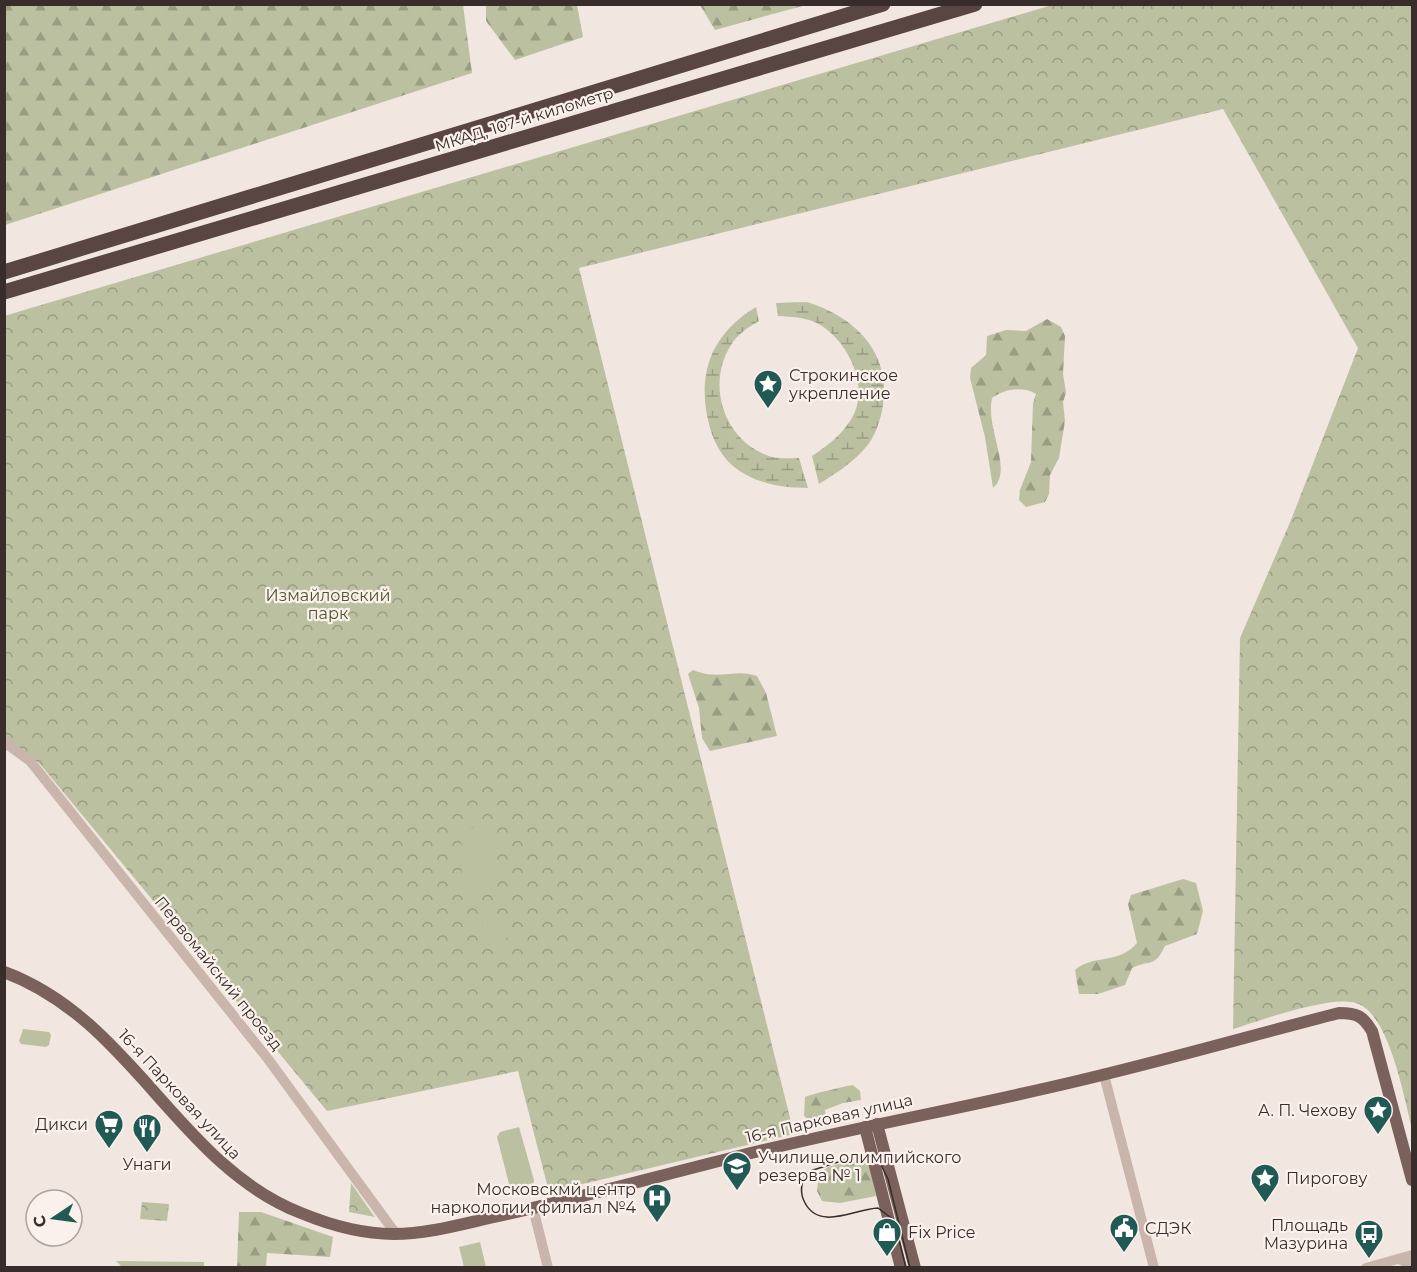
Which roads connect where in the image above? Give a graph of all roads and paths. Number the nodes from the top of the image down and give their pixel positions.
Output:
1 (883, 4) edge
2 (975, 4) edge
3 (4, 272) edge
4 (4, 292) edge
5 (4, 742) edge
6 (4, 972) edge
7 (1104, 1075) junction
8 (871, 1125) junction
9 (1413, 1180) edge
10 (533, 1208) junction
11 (396, 1234) junction
12 (1413, 1255) edge
13 (1399, 1258) junction
14 (1413, 1265) edge
15 (548, 1268) edge
16 (901, 1268) edge
17 (915, 1268) edge
18 (1154, 1268) edge
19 (1366, 1268) edge

1 - 3 highway, МКАД, 107-й километр
2 - 4 highway, МКАД, 107-й километр
5 - 11 street, Первомайский проезд
6 - 11 main road, 16-я Парковая улица
7 - 8 main road, 16-я Парковая улица
7 - 9 main road, 16-я Парковая улица
7 - 18 street
8 - 10 main road, 16-я Парковая улица
8 - 16 main road
8 - 17 main road
10 - 11 main road, 16-я Парковая улица
10 - 15 street
12 - 13 street
13 - 14 street
13 - 19 street

